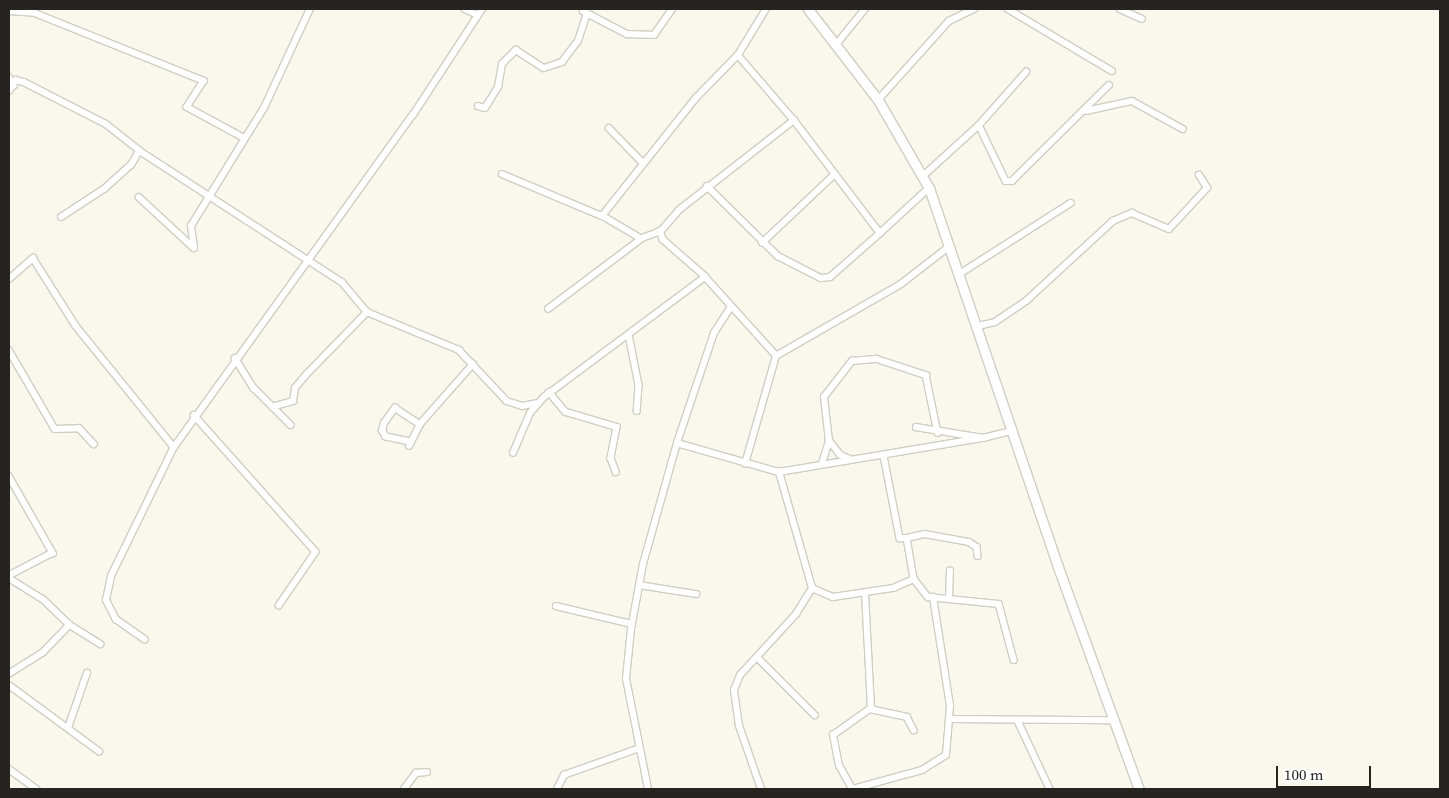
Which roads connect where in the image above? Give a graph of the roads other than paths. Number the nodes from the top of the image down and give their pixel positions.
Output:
1 (310, 9) edge
2 (465, 9) edge
3 (482, 9) edge
4 (672, 9) edge
5 (766, 9) edge
6 (808, 9) edge
7 (865, 9) edge
8 (974, 9) edge
9 (1008, 9) edge
10 (1120, 9) edge
11 (584, 10) edge
12 (9, 11) edge
13 (478, 14) junction
14 (1142, 19) dead end
15 (835, 46) junction
16 (738, 55) junction
17 (1026, 72) dead end
18 (1112, 72) dead end
19 (11, 82) edge
20 (1108, 85) dead end
21 (878, 100) junction
22 (478, 106) dead end
23 (1084, 112) junction
24 (794, 120) junction
25 (979, 125) junction
26 (609, 128) dead end
27 (1183, 129) dead end
28 (244, 138) junction
29 (139, 151) junction
30 (643, 163) junction
31 (502, 174) dead end
32 (835, 174) junction
33 (1199, 175) dead end
34 (923, 176) junction
35 (707, 186) junction
36 (929, 188) junction
37 (210, 195) junction
38 (138, 197) dead end
39 (1071, 203) dead end
40 (602, 216) junction
41 (60, 217) dead end
42 (660, 232) junction
43 (880, 232) junction
44 (641, 239) junction
45 (762, 242) junction
46 (952, 245) junction
47 (308, 258) junction
48 (961, 273) junction
49 (705, 278) junction
50 (9, 280) edge
51 (730, 307) junction
52 (548, 309) dead end
53 (367, 312) junction
54 (978, 326) junction
55 (629, 335) junction
56 (9, 350) edge
57 (776, 356) junction
58 (235, 358) junction
59 (473, 364) junction
60 (550, 392) junction
61 (538, 403) junction
62 (272, 406) junction
63 (637, 411) dead end
64 (194, 415) junction
65 (291, 424) dead end
66 (420, 424) junction
67 (916, 427) dead end
68 (1012, 431) junction
69 (938, 433) junction
70 (983, 438) junction
71 (829, 441) junction
72 (678, 443) junction
73 (94, 444) dead end
74 (174, 447) junction
75 (513, 454) dead end
76 (884, 456) junction
77 (851, 460) junction
78 (745, 464) junction
79 (822, 464) junction
80 (616, 472) dead end
81 (779, 472) junction
82 (9, 476) edge
83 (907, 538) junction
84 (978, 556) dead end
85 (950, 570) dead end
86 (9, 577) edge
87 (914, 579) junction
88 (639, 585) junction
89 (812, 588) junction
90 (696, 594) dead end
91 (865, 594) junction
92 (933, 597) junction
93 (949, 597) junction
94 (279, 606) dead end
95 (556, 606) dead end
96 (632, 624) junction
97 (70, 625) junction
98 (145, 640) dead end
99 (101, 644) dead end
100 (757, 657) junction
101 (1014, 660) dead end
102 (86, 673) dead end
103 (9, 674) edge
104 (9, 685) edge
105 (870, 709) junction
106 (815, 715) dead end
107 (950, 719) junction
108 (1112, 720) junction
109 (1018, 721) junction
110 (68, 728) junction
111 (914, 730) dead end
112 (637, 749) junction
113 (99, 751) dead end
114 (9, 769) edge
115 (427, 772) dead end
116 (37, 789) edge
117 (404, 789) edge
118 (557, 789) edge
119 (648, 789) edge
120 (761, 789) edge
121 (853, 789) edge
122 (1050, 789) edge
123 (1139, 789) edge

1 - 28 street
2 - 13 street
3 - 13 street
4 - 11 street
5 - 16 street
6 - 15 street
7 - 15 street
8 - 21 street
9 - 18 street
10 - 14 street
11 - 22 street
12 - 28 street
13 - 47 street
15 - 21 street
16 - 24 street
16 - 30 street
17 - 25 street
19 - 29 street
20 - 23 street
21 - 34 street
23 - 25 street
23 - 27 street
24 - 32 street
24 - 35 street
25 - 34 street
26 - 30 street
28 - 37 street
29 - 37 street
29 - 41 street
30 - 40 street
31 - 40 street
32 - 43 street
32 - 45 street
33 - 54 street
34 - 36 street
35 - 42 street
35 - 45 street
36 - 43 street
36 - 46 street
37 - 38 street
37 - 47 street
39 - 48 street
40 - 44 street
42 - 44 street
42 - 49 street
43 - 45 street
44 - 52 street
46 - 48 street
46 - 57 street
47 - 53 street
47 - 58 street
48 - 54 street
49 - 51 street
49 - 55 street
50 - 74 street
51 - 57 street
51 - 72 street
53 - 59 street
53 - 62 street
54 - 68 street
55 - 60 street
55 - 63 street
56 - 73 street
57 - 78 street
58 - 62 street
58 - 64 street
59 - 61 street
59 - 66 street
60 - 61 street
60 - 80 street
61 - 75 street
62 - 65 street
64 - 74 street
64 - 94 street
66 - 66 street
67 - 69 street
68 - 70 street
68 - 108 street
69 - 70 street
69 - 71 street
70 - 76 street
71 - 77 street
71 - 79 street
72 - 78 street
72 - 88 street
74 - 98 street
76 - 77 street
76 - 83 street
77 - 79 street
78 - 81 street
79 - 81 street
81 - 89 street
82 - 86 street
83 - 84 street
83 - 87 street
85 - 93 street
86 - 97 street
87 - 91 street
87 - 92 street
88 - 90 street
88 - 96 street
89 - 91 street
89 - 100 street
91 - 105 street
92 - 93 street
92 - 107 street
93 - 101 street
95 - 96 street
96 - 112 street
97 - 99 street
97 - 103 street
100 - 106 street
100 - 120 street
102 - 110 street
104 - 110 street
105 - 111 street
105 - 121 street
107 - 109 street
107 - 121 street
108 - 109 street
108 - 123 street
109 - 122 street
110 - 113 street
112 - 118 street
112 - 119 street
114 - 116 street
115 - 117 street

